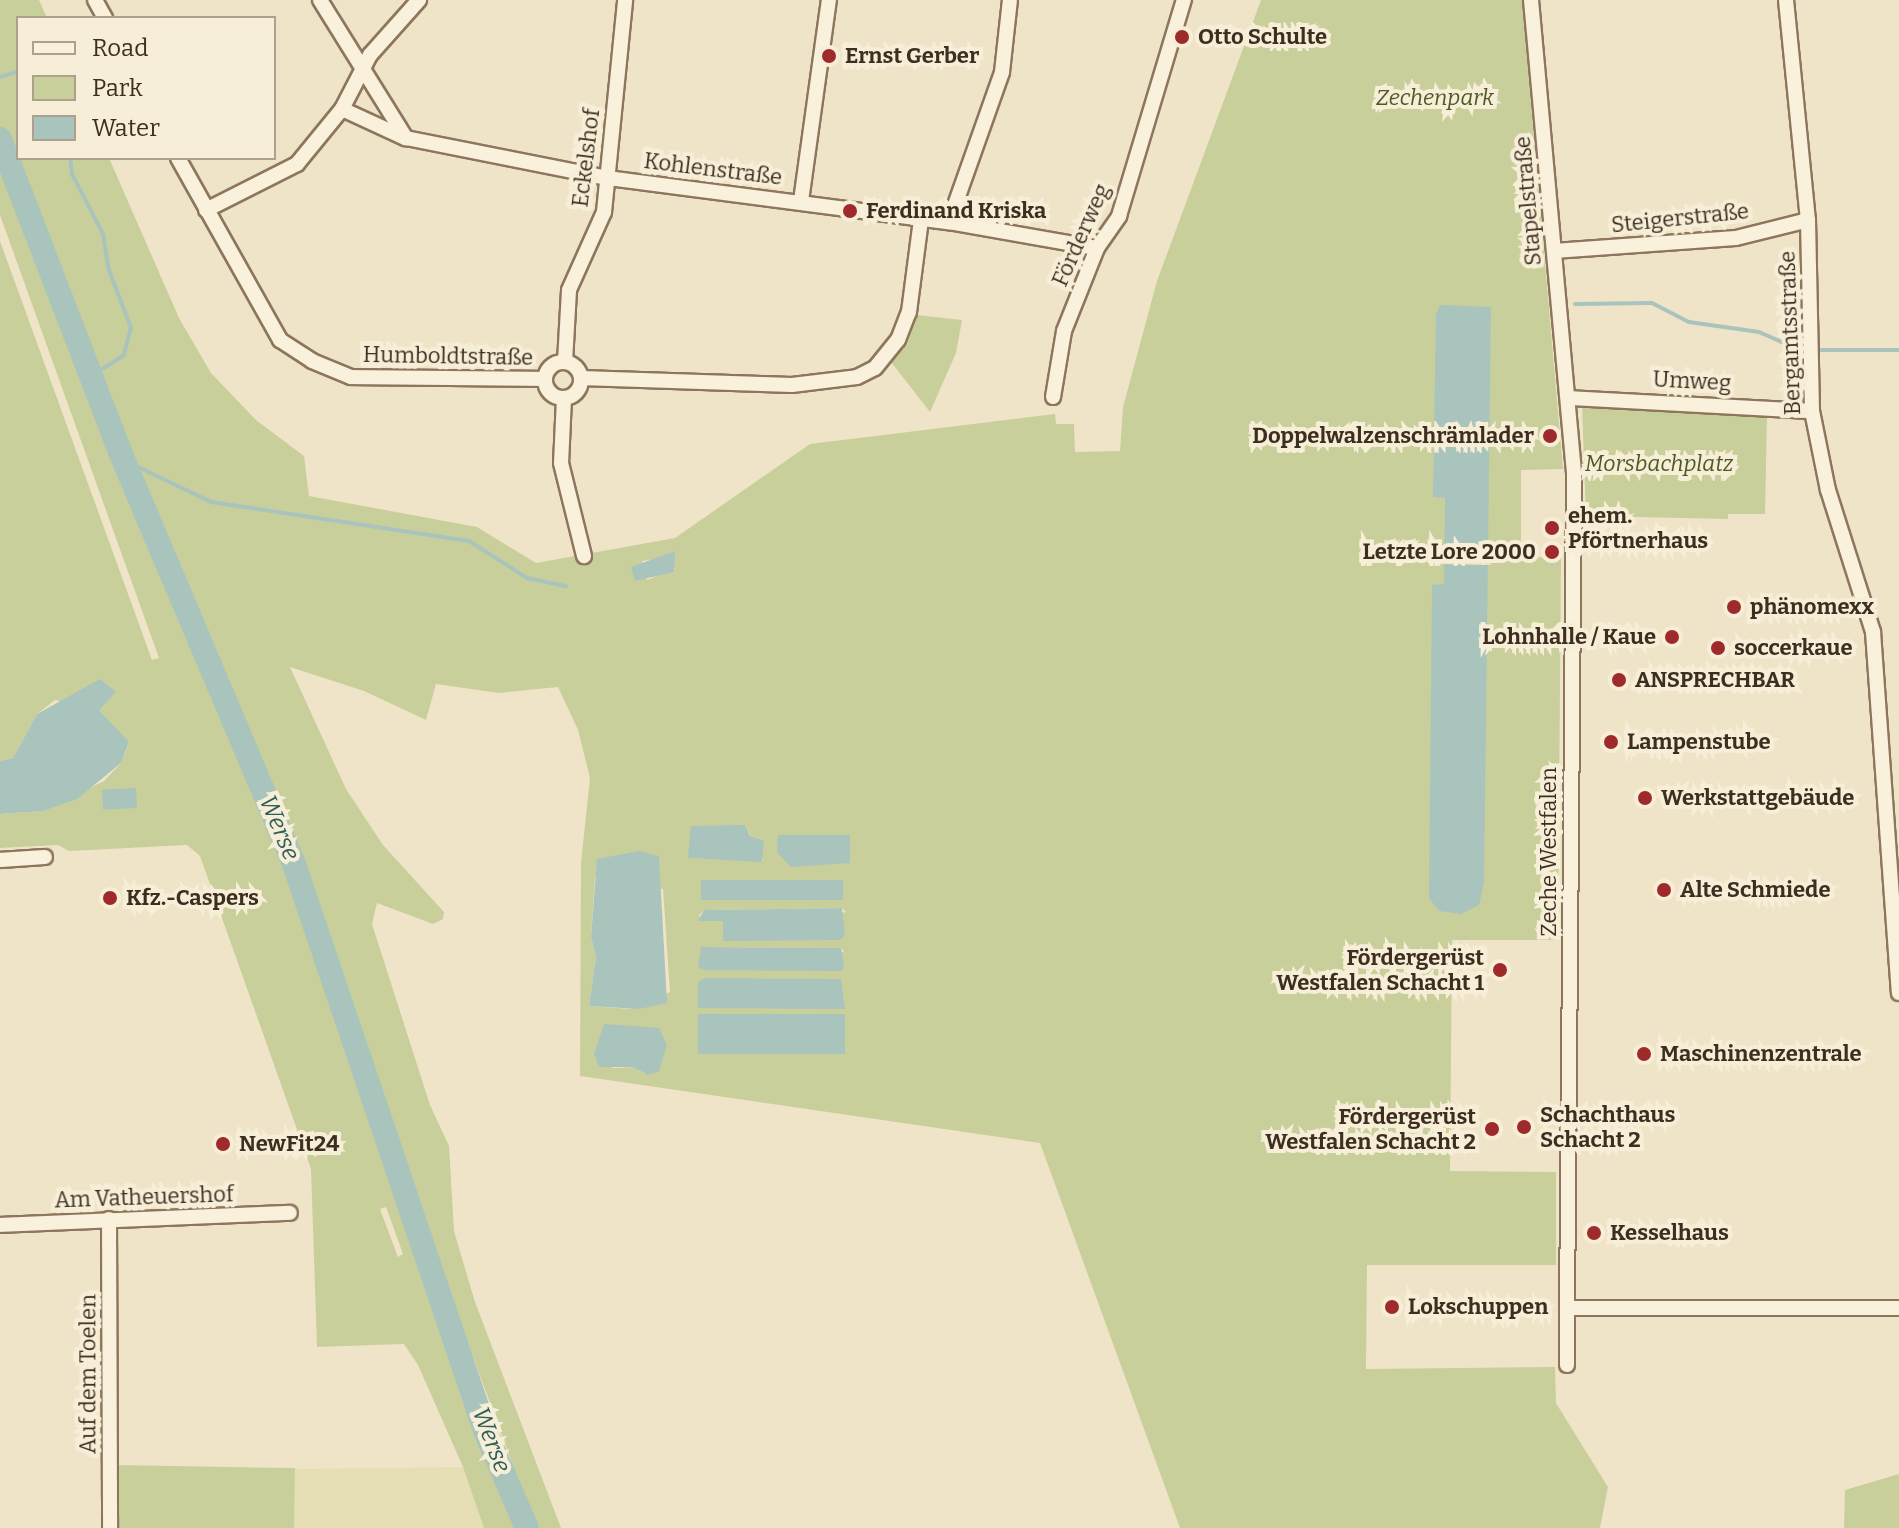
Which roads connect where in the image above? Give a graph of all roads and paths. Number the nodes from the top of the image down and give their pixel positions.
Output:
1 (320, 0) edge
2 (419, 0) edge
3 (625, 0) edge
4 (829, 0) edge
5 (1010, 0) edge
6 (1184, 0) edge
7 (1531, 0) edge
8 (1786, 0) edge
9 (363, 69) junction
10 (342, 109) junction
11 (406, 138) junction
12 (179, 160) edge
13 (608, 178) junction
14 (801, 201) junction
15 (206, 210) junction
16 (921, 219) junction
17 (1808, 220) junction
18 (949, 222) junction
19 (1097, 248) junction
20 (1554, 251) junction
21 (565, 362) junction
22 (581, 378) junction
23 (545, 379) junction
24 (1053, 397) dead end
25 (564, 398) junction
26 (1569, 398) junction
27 (1812, 411) junction
28 (584, 556) dead end
29 (45, 857) dead end
30 (0, 860) edge
31 (1899, 993) edge
32 (290, 1213) dead end
33 (109, 1219) junction
34 (0, 1225) edge
35 (1567, 1308) junction
36 (1899, 1308) edge
37 (1567, 1365) dead end
38 (110, 1528) edge

1 - 9 street
2 - 9 street
3 - 13 street, Eckelshof
4 - 14 street
5 - 18 street
6 - 19 street, Förderweg
7 - 20 street, Stapelstraße
8 - 17 street, Bergamtsstraße
9 - 10 street
9 - 11 street
10 - 11 street, Kohlenstraße
10 - 15 street
11 - 13 street, Kohlenstraße
12 - 15 street, Humboldtstraße
13 - 14 street, Kohlenstraße
13 - 21 street, Eckelshof
14 - 16 street, Kohlenstraße
15 - 23 street, Humboldtstraße
16 - 18 street, Kohlenstraße
16 - 22 street
17 - 20 street, Steigerstraße
17 - 27 street, Bergamtsstraße
18 - 19 street, Kohlenstraße
19 - 24 street, Förderweg
20 - 26 street, Stapelstraße
21 - 22 street
21 - 23 street
22 - 25 street
23 - 25 street
25 - 28 street
26 - 27 street, Umweg
26 - 35 street, Zeche Westfalen
27 - 31 street, Bergamtsstraße
29 - 30 street
32 - 33 street, Am Vatheuershof
33 - 34 street, Am Vatheuershof
33 - 38 street, Auf dem Toelen
35 - 36 street
35 - 37 street, Zeche Westfalen

